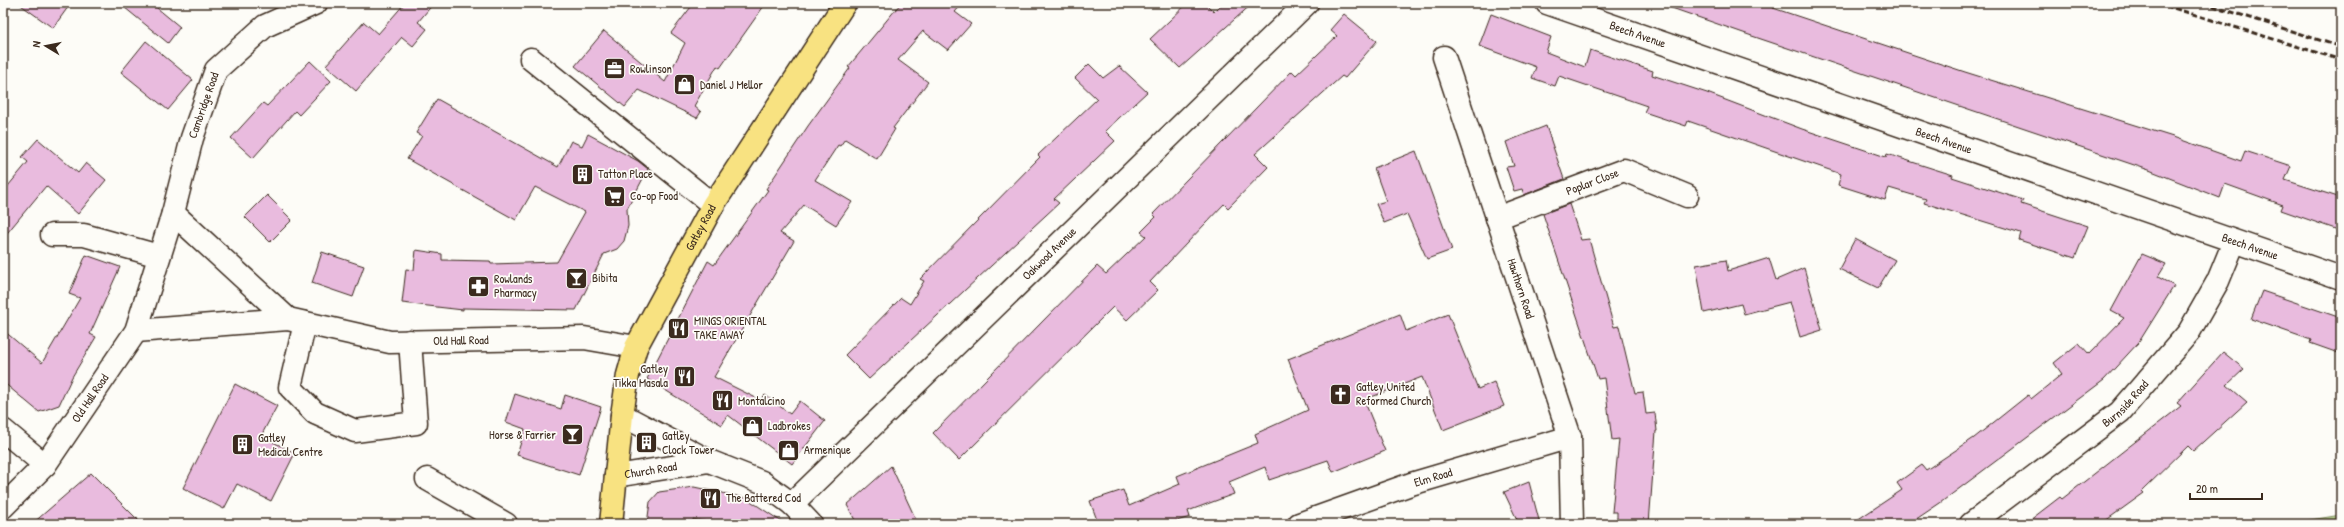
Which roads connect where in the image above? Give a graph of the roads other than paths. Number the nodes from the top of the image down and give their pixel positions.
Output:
1 (316, 3) edge
2 (845, 3) edge
3 (1307, 3) edge
4 (1547, 3) edge
5 (1444, 57) dead end
6 (531, 59) dead end
7 (1688, 196) dead end
8 (713, 205) junction
9 (173, 212) junction
10 (1497, 218) junction
11 (52, 235) dead end
12 (2234, 242) junction
13 (159, 256) junction
14 (2341, 278) edge
15 (296, 321) junction
16 (136, 331) junction
17 (410, 341) junction
18 (636, 347) junction
19 (622, 415) junction
20 (3, 430) edge
21 (1570, 437) junction
22 (709, 461) junction
23 (45, 464) junction
24 (616, 476) junction
25 (428, 479) dead end
26 (792, 504) junction
27 (3, 507) edge
28 (506, 524) edge
29 (611, 524) edge
30 (811, 524) edge
31 (1299, 524) edge
32 (1572, 524) edge
33 (1971, 524) edge

1 - 9 street, Cambridge Road
2 - 8 main road, Gatley Road
3 - 26 street, Oakwood Avenue
4 - 12 street, Beech Avenue
5 - 10 street, Hawthorn Road
6 - 8 street
7 - 10 street, Poplar Close
8 - 18 main road, Gatley Road
9 - 13 street, Old Hall Road
9 - 15 street
10 - 21 street, Hawthorn Road
11 - 13 street
12 - 14 street, Beech Avenue
12 - 33 street, Burnside Road
13 - 16 street, Old Hall Road
15 - 16 street, Old Hall Road
15 - 17 street, Old Hall Road
15 - 17 street
16 - 23 street, Old Hall Road
17 - 18 street, Old Hall Road
18 - 19 main road, Gatley Road
19 - 22 street, Church Road
19 - 24 main road, Gatley Road
20 - 23 street
21 - 31 street, Elm Road
21 - 32 street, Hawthorn Road
22 - 24 street, Church Road
22 - 26 street, Church Road
23 - 27 street, Old Hall Road
24 - 29 main road, Gatley Road
25 - 28 street
26 - 30 street, Church Road

